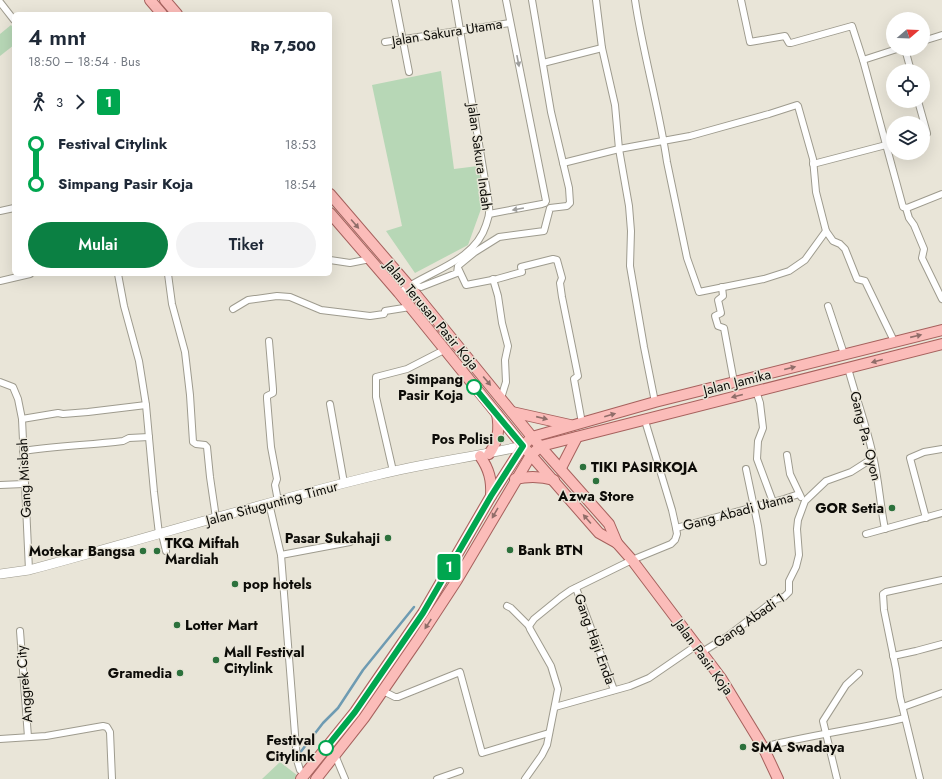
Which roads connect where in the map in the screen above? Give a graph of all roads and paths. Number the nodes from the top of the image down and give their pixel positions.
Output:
1 (150, 0) edge
2 (165, 0) edge
3 (395, 0) edge
4 (455, 0) edge
5 (506, 0) edge
6 (532, 0) edge
7 (596, 0) edge
8 (635, 0) edge
9 (741, 0) edge
10 (0, 2) edge
11 (160, 12) edge
12 (175, 12) edge
13 (12, 17) edge
14 (510, 23) junction
15 (461, 30) junction
16 (942, 34) edge
17 (930, 38) edge
18 (402, 39) junction
19 (385, 42) dead end
20 (602, 48) junction
21 (886, 53) edge
22 (863, 60) junction
23 (543, 63) junction
24 (409, 72) dead end
25 (664, 140) junction
26 (886, 145) joint
27 (619, 149) junction
28 (890, 160) edge
29 (563, 163) junction
30 (813, 164) junction
31 (942, 194) edge
32 (332, 196) edge
33 (12, 208) edge
34 (906, 208) junction
35 (0, 211) edge
36 (489, 214) junction
37 (332, 215) edge
38 (826, 231) junction
39 (332, 260) edge
40 (370, 260) junction
41 (458, 268) junction
42 (21, 276) edge
43 (118, 276) edge
44 (168, 276) edge
45 (494, 279) junction
46 (0, 281) edge
47 (410, 285) junction
48 (722, 288) junction
49 (399, 293) junction
50 (942, 299) edge
51 (828, 306) dead end
52 (410, 307) junction
53 (233, 309) dead end
54 (942, 330) edge
55 (269, 341) dead end
56 (894, 341) junction
57 (942, 344) edge
58 (444, 350) junction
59 (844, 354) junction
60 (848, 368) junction
61 (0, 382) edge
62 (734, 382) junction
63 (756, 391) junction
64 (501, 398) junction
65 (655, 402) junction
66 (330, 404) dead end
67 (146, 405) junction
68 (512, 412) junction
69 (496, 414) junction
70 (22, 419) junction
71 (644, 420) junction
72 (577, 424) junction
73 (149, 437) junction
74 (532, 437) junction
75 (577, 437) junction
76 (523, 446) junction
77 (541, 446) junction
78 (942, 449) edge
79 (23, 451) junction
80 (484, 455) junction
81 (530, 455) junction
82 (787, 455) dead end
83 (874, 458) junction
84 (561, 468) junction
85 (746, 469) dead end
86 (393, 471) junction
87 (515, 479) junction
88 (554, 480) junction
89 (344, 483) junction
90 (24, 484) junction
91 (0, 485) edge
92 (799, 494) junction
93 (491, 496) junction
94 (278, 501) junction
95 (805, 501) junction
96 (773, 502) junction
97 (269, 503) junction
98 (754, 508) junction
99 (942, 513) edge
100 (216, 518) junction
101 (926, 518) junction
102 (676, 528) junction
103 (885, 529) junction
104 (160, 534) junction
105 (866, 534) dead end
106 (350, 542) dead end
107 (617, 543) junction
108 (166, 551) dead end
109 (281, 555) junction
110 (632, 560) junction
111 (763, 562) dead end
112 (29, 570) junction
113 (0, 574) edge
114 (942, 580) edge
115 (576, 588) junction
116 (507, 606) dead end
117 (529, 626) junction
118 (20, 631) dead end
119 (942, 644) edge
120 (699, 648) junction
121 (893, 656) junction
122 (860, 673) dead end
123 (614, 690) junction
124 (383, 691) junction
125 (942, 693) edge
126 (555, 707) junction
127 (903, 707) junction
128 (355, 712) junction
129 (364, 718) junction
130 (906, 718) junction
131 (549, 732) junction
132 (826, 733) junction
133 (28, 737) junction
134 (0, 739) edge
135 (763, 747) junction
136 (335, 755) junction
137 (460, 771) dead end
138 (303, 777) edge
139 (112, 779) edge
140 (316, 779) edge
141 (345, 779) edge
142 (437, 779) edge
143 (525, 779) edge
144 (778, 779) edge
145 (837, 779) edge
146 (920, 779) edge

1 - 11 main road
2 - 12 main road
3 - 18 street
4 - 15 street, Jalan Sakura Indah
5 - 14 street
6 - 23 street
7 - 20 street
8 - 25 street
9 - 22 street
10 - 13 street
14 - 15 street, Jalan Sakura Utama
14 -> 36 street
15 - 18 street, Jalan Sakura Utama
15 - 36 street, Jalan Sakura Indah
16 - 17 street
18 - 19 street, Jalan Sakura Utama
18 - 24 street
20 - 23 street
20 - 27 street
21 - 22 street
22 - 26 street
23 - 29 street
25 - 27 street
25 - 30 street
25 - 48 street
26 - 30 street
27 - 29 street
27 - 65 street
28 - 34 street
29 - 41 street
30 - 38 street
31 - 34 street
32 -> 47 main road, Jalan Terusan Pasir Koja
33 - 35 street
34 - 50 street
36 - 47 street, Jalan Sakura Indah
37 - 40 main road, Jalan Terusan Pasir Koja
38 - 48 street
38 - 56 street
39 - 40 street
40 - 49 main road, Jalan Terusan Pasir Koja
41 - 45 street
41 - 47 street
42 - 46 street
43 - 67 street
44 - 100 street
45 - 64 street
45 - 72 street
47 - 49 street, Jalan Sakura Indah
47 -> 64 main road, Jalan Terusan Pasir Koja
48 - 62 street
49 - 52 main road, Jalan Terusan Pasir Koja
51 - 59 street
52 - 53 street
52 - 58 main road, Jalan Terusan Pasir Koja
56 -> 54 main road, Jalan Jamika
55 - 94 street
56 - 59 main road, Jalan Jamika
57 -> 60 main road, Jalan Jamika
58 - 69 main road, Jalan Terusan Pasir Koja
58 - 86 street
62 -> 59 main road, Jalan Jamika
60 - 63 main road, Jalan Jamika
60 - 83 street, Gang Pa. Oyon
61 - 70 street, Gang Misbah
62 - 65 main road, Jalan Jamika
63 -> 71 main road, Jalan Jamika
63 - 96 street
64 - 68 main road, Jalan Terusan Pasir Koja
72 -> 65 main road, Jalan Jamika
66 - 89 street
67 - 70 street
67 - 73 street
68 -> 72 main road
68 - 74 main road, Jalan Terusan Pasir Koja
69 - 76 main road, Jalan Terusan Pasir Koja
69 - 80 main road
70 - 79 street, Gang Misbah
71 - 75 main road, Jalan Jamika
71 - 102 street
72 - 74 main road, Jalan Jamika
73 - 79 street
73 - 104 street
74 - 76 main road
74 - 77 main road, Jalan Pasir Koja
75 - 77 main road, Jalan Jamika
75 - 84 main road
76 - 80 street, Jalan Situgunting Timur
76 - 81 main road, Jalan Pasir Koja
76 - 93 main road
77 - 81 main road
77 - 84 main road, Jalan Pasir Koja
78 - 101 street
79 - 90 street, Gang Misbah
80 - 86 street, Jalan Situgunting Timur
80 - 93 main road
81 - 87 main road
81 - 88 main road, Jalan Pasir Koja
82 - 92 street
83 - 95 street, Gang Abadi 1
83 - 103 street, Gang Pa. Oyon
84 - 107 main road, Jalan Pasir Koja
85 - 98 street
86 - 89 street, Jalan Situgunting Timur
87 - 88 main road
87 -> 124 main road
107 -> 88 main road, Jalan Pasir Koja
89 - 94 street, Jalan Situgunting Timur
90 - 91 street
90 - 112 street, Gang Misbah
92 - 95 street
92 - 96 street, Gang Abadi Utama
93 - 128 main road
94 - 97 street, Jalan Situgunting Timur
95 - 120 street, Gang Abadi 1
96 - 98 street, Gang Abadi Utama
97 - 100 street, Jalan Situgunting Timur
97 - 109 street
98 - 102 street, Gang Abadi Utama
98 - 111 street
99 - 101 street
100 - 104 street, Jalan Situgunting Timur
101 - 103 street
102 - 110 street
103 - 105 street
104 - 108 street
104 - 112 street, Jalan Situgunting Timur
106 - 109 street
107 - 110 main road, Jalan Pasir Koja
109 - 138 street
110 - 115 street
110 - 120 main road, Jalan Pasir Koja
112 - 113 street, Jalan Situgunting Timur
114 - 121 street
115 - 117 street
115 - 123 street, Gang Haji Enda
116 - 117 street
117 - 126 street
118 - 133 street, Anggrek City
119 - 121 street
120 - 123 street
120 - 135 main road, Jalan Pasir Koja
121 - 127 street
122 - 132 street
123 - 126 street
124 - 129 main road
124 - 131 street
125 - 127 street
126 - 131 street
127 - 130 street
128 - 129 main road
128 - 138 main road
129 - 136 main road
130 - 132 street
130 - 146 street
131 - 143 street
132 - 135 street
132 - 145 street
133 - 134 street
133 - 139 street
135 - 144 main road, Jalan Pasir Koja
136 - 140 main road
136 - 141 street
137 - 142 street

